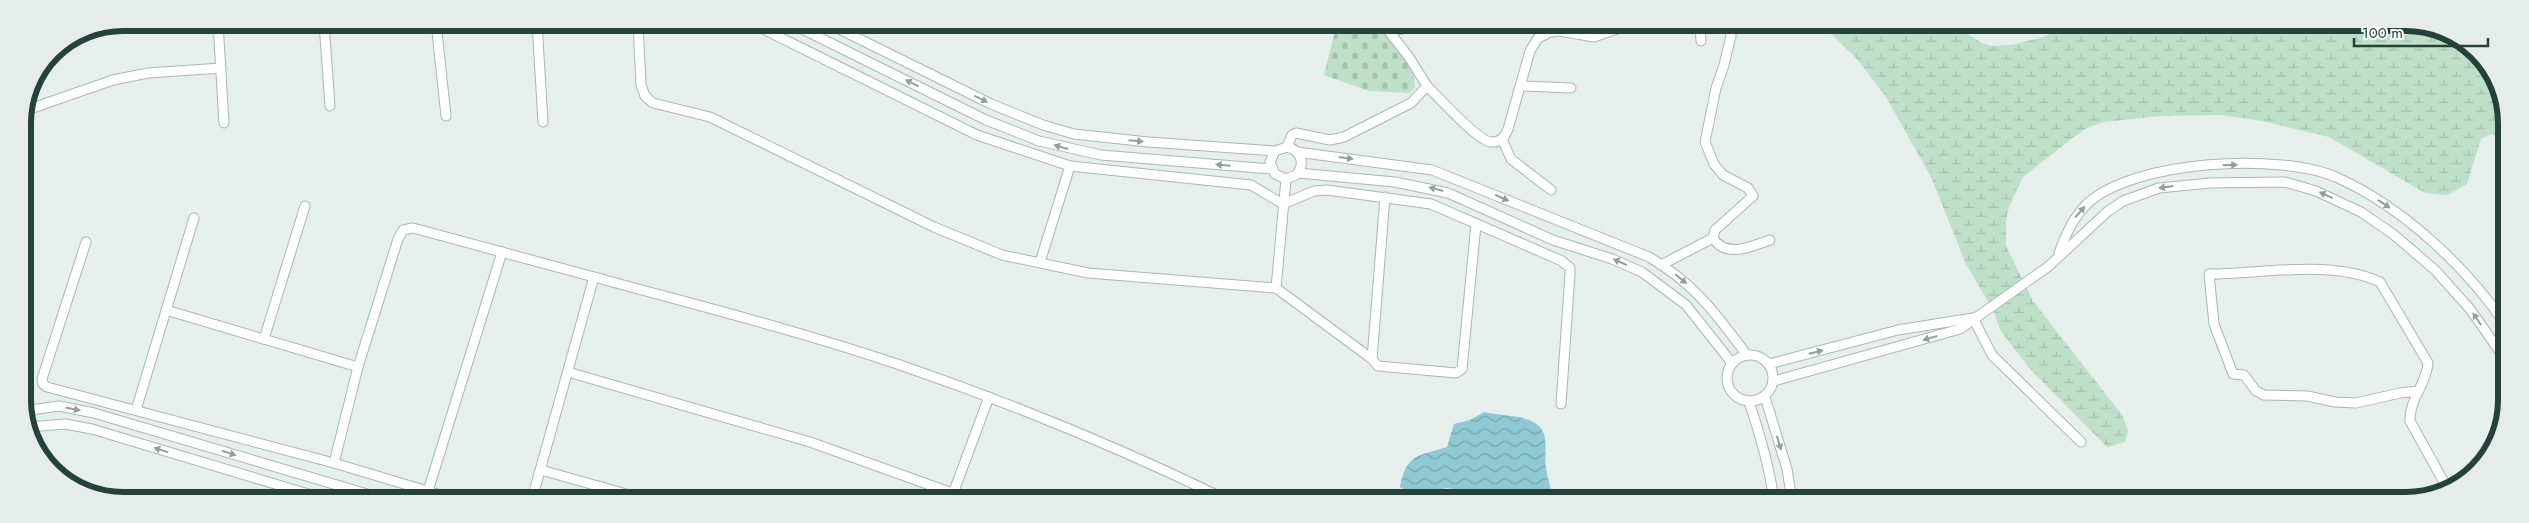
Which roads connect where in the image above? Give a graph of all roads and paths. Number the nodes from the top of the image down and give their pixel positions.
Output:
1 (219, 31) edge
2 (325, 31) edge
3 (437, 31) edge
4 (536, 31) edge
5 (638, 31) edge
6 (767, 31) edge
7 (806, 31) edge
8 (843, 31) edge
9 (1394, 31) edge
10 (1554, 31) edge
11 (1574, 31) edge
12 (1611, 31) edge
13 (1700, 31) edge
14 (1731, 31) edge
15 (1390, 32) joint
16 (1701, 40) dead end
17 (221, 68) junction
18 (1427, 86) junction
19 (1520, 86) junction
20 (1571, 88) dead end
21 (330, 106) dead end
22 (32, 108) edge
23 (446, 116) dead end
24 (542, 122) dead end
25 (224, 123) dead end
26 (1502, 139) junction
27 (1286, 147) junction
28 (1276, 151) junction
29 (1298, 152) junction
30 (1070, 166) junction
31 (1271, 169) junction
32 (1298, 173) junction
33 (1286, 179) junction
34 (1551, 190) dead end
35 (1385, 197) junction
36 (1283, 204) junction
37 (305, 206) dead end
38 (194, 218) dead end
39 (1476, 224) junction
40 (1713, 238) junction
41 (1770, 240) dead end
42 (86, 242) dead end
43 (502, 252) junction
44 (2058, 255) junction
45 (1040, 262) junction
46 (1661, 264) junction
47 (594, 277) junction
48 (1276, 288) junction
49 (166, 310) junction
50 (2498, 316) edge
51 (1973, 318) junction
52 (264, 339) junction
53 (2498, 349) edge
54 (1747, 355) junction
55 (1372, 359) junction
56 (1732, 363) junction
57 (1769, 364) junction
58 (358, 367) junction
59 (568, 372) junction
60 (1774, 381) junction
61 (2418, 391) junction
62 (1765, 396) junction
63 (989, 397) junction
64 (1749, 402) junction
65 (1561, 404) dead end
66 (32, 409) edge
67 (136, 410) junction
68 (35, 426) edge
69 (2081, 442) dead end
70 (334, 464) junction
71 (541, 470) junction
72 (2444, 483) edge
73 (428, 491) junction
74 (302, 492) edge
75 (360, 492) edge
76 (431, 492) edge
77 (534, 492) edge
78 (619, 492) edge
79 (942, 492) edge
80 (954, 492) edge
81 (1210, 492) edge
82 (1772, 492) edge
83 (1791, 492) edge

1 - 17 street
2 - 21 street
3 - 23 street
4 - 24 street
5 - 45 street
6 - 30 street
31 -> 7 street
8 -> 28 street
9 - 15 street
10 - 19 street
11 - 12 street
13 - 16 street
14 - 40 street
15 - 18 street
17 - 22 street
17 - 25 street
18 - 26 street
18 - 27 street
19 - 20 street
19 - 26 street
26 - 34 street
27 - 28 street
27 - 29 street
28 - 31 street
29 - 32 street
29 -> 46 street
30 - 36 street
30 - 45 street
31 - 33 street
32 - 33 street
56 -> 32 street
33 - 36 street
35 - 36 street
35 - 39 street
35 - 55 street
36 - 48 street
37 - 52 street
38 - 49 street
39 - 55 street
39 - 65 street
40 - 41 street
40 - 46 street
42 - 67 street
43 - 47 street
43 - 58 street
43 - 73 street
44 -> 50 street
44 - 51 street
53 -> 44 street
45 - 48 street
46 -> 54 street
47 - 59 street
47 - 63 street
48 - 55 street
49 - 52 street
49 - 67 street
57 -> 51 street
51 -> 60 street
51 - 69 street
52 - 58 street
54 - 56 street
54 - 57 street
56 - 64 street
57 - 60 street
58 - 70 street
59 - 71 street
59 - 79 street
60 - 62 street
61 - 61 street
61 - 72 street
62 - 64 street
62 -> 83 street
63 - 80 street
63 - 81 street
64 - 82 street
66 -> 75 street
67 - 70 street
74 -> 68 street
70 - 73 street
71 - 77 street
71 - 78 street
73 - 76 street

